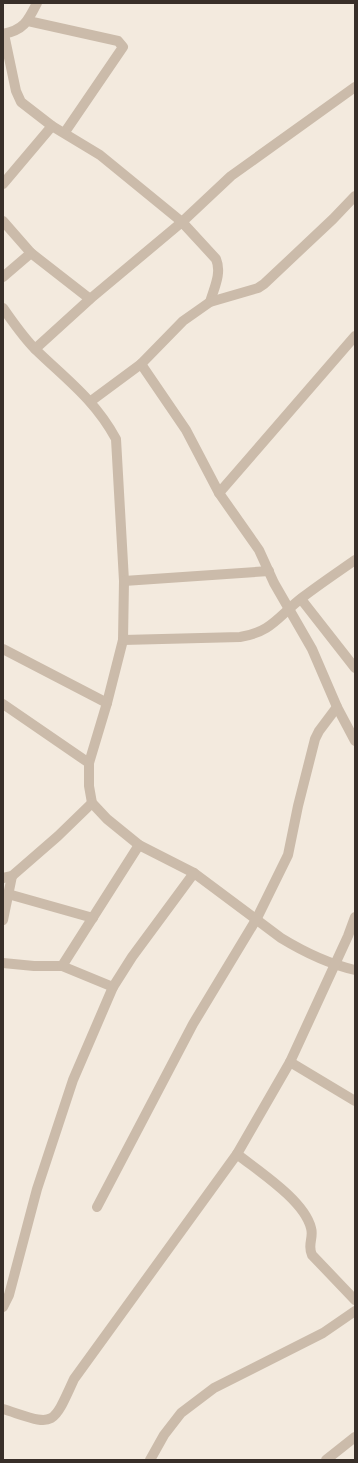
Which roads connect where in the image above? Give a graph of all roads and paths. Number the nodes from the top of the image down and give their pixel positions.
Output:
1 (37, 3) edge
2 (28, 21) junction
3 (4, 34) edge
4 (355, 87) edge
5 (52, 126) junction
6 (65, 132) junction
7 (3, 184) edge
8 (355, 196) edge
9 (3, 221) edge
10 (182, 222) junction
11 (30, 253) junction
12 (3, 277) edge
13 (90, 299) junction
14 (210, 302) junction
15 (3, 308) edge
16 (355, 336) edge
17 (35, 349) junction
18 (141, 364) junction
19 (91, 401) junction
20 (219, 493) junction
21 (355, 560) edge
22 (269, 571) junction
23 (124, 581) junction
24 (301, 599) junction
25 (289, 609) junction
26 (122, 640) junction
27 (3, 649) edge
28 (355, 668) edge
29 (107, 703) junction
30 (3, 704) edge
31 (337, 707) junction
32 (355, 741) edge
33 (88, 763) junction
34 (92, 803) junction
35 (139, 845) junction
36 (194, 873) junction
37 (7, 877) edge
38 (8, 894) junction
39 (355, 917) edge
40 (93, 918) junction
41 (257, 918) junction
42 (3, 920) edge
43 (3, 963) edge
44 (335, 965) junction
45 (62, 966) junction
46 (355, 970) edge
47 (113, 987) junction
48 (290, 1062) junction
49 (355, 1101) edge
50 (237, 1154) junction
51 (96, 1207) dead end
52 (355, 1300) edge
53 (3, 1307) edge
54 (355, 1311) edge
55 (3, 1409) edge
56 (354, 1439) edge
57 (150, 1460) edge
58 (326, 1460) edge

1 - 2 street
2 - 3 street
2 - 6 street
3 - 5 street
4 - 10 street
5 - 6 street
5 - 7 street
6 - 10 street
8 - 14 street
9 - 11 street
10 - 13 street
10 - 14 street
11 - 12 street
11 - 13 street
13 - 17 street
14 - 18 street
15 - 17 street
16 - 20 street
17 - 19 street
18 - 19 street
18 - 20 street
19 - 23 street
20 - 22 street
21 - 24 street
22 - 23 street
22 - 25 street
23 - 26 street
24 - 25 street
24 - 28 street
25 - 26 street
25 - 31 street
26 - 29 street
27 - 29 street
29 - 33 street
30 - 33 street
31 - 32 street
31 - 41 street
33 - 34 street
34 - 35 street
34 - 37 street
35 - 36 street
35 - 40 street
36 - 41 street
36 - 47 street
37 - 38 street
38 - 40 street
38 - 42 street
39 - 44 street
40 - 45 street
41 - 44 street
41 - 51 street
43 - 45 street
44 - 46 street
44 - 48 street
45 - 47 street
47 - 53 street
48 - 49 street
48 - 50 street
50 - 52 street
50 - 55 street
54 - 57 street
56 - 58 street

